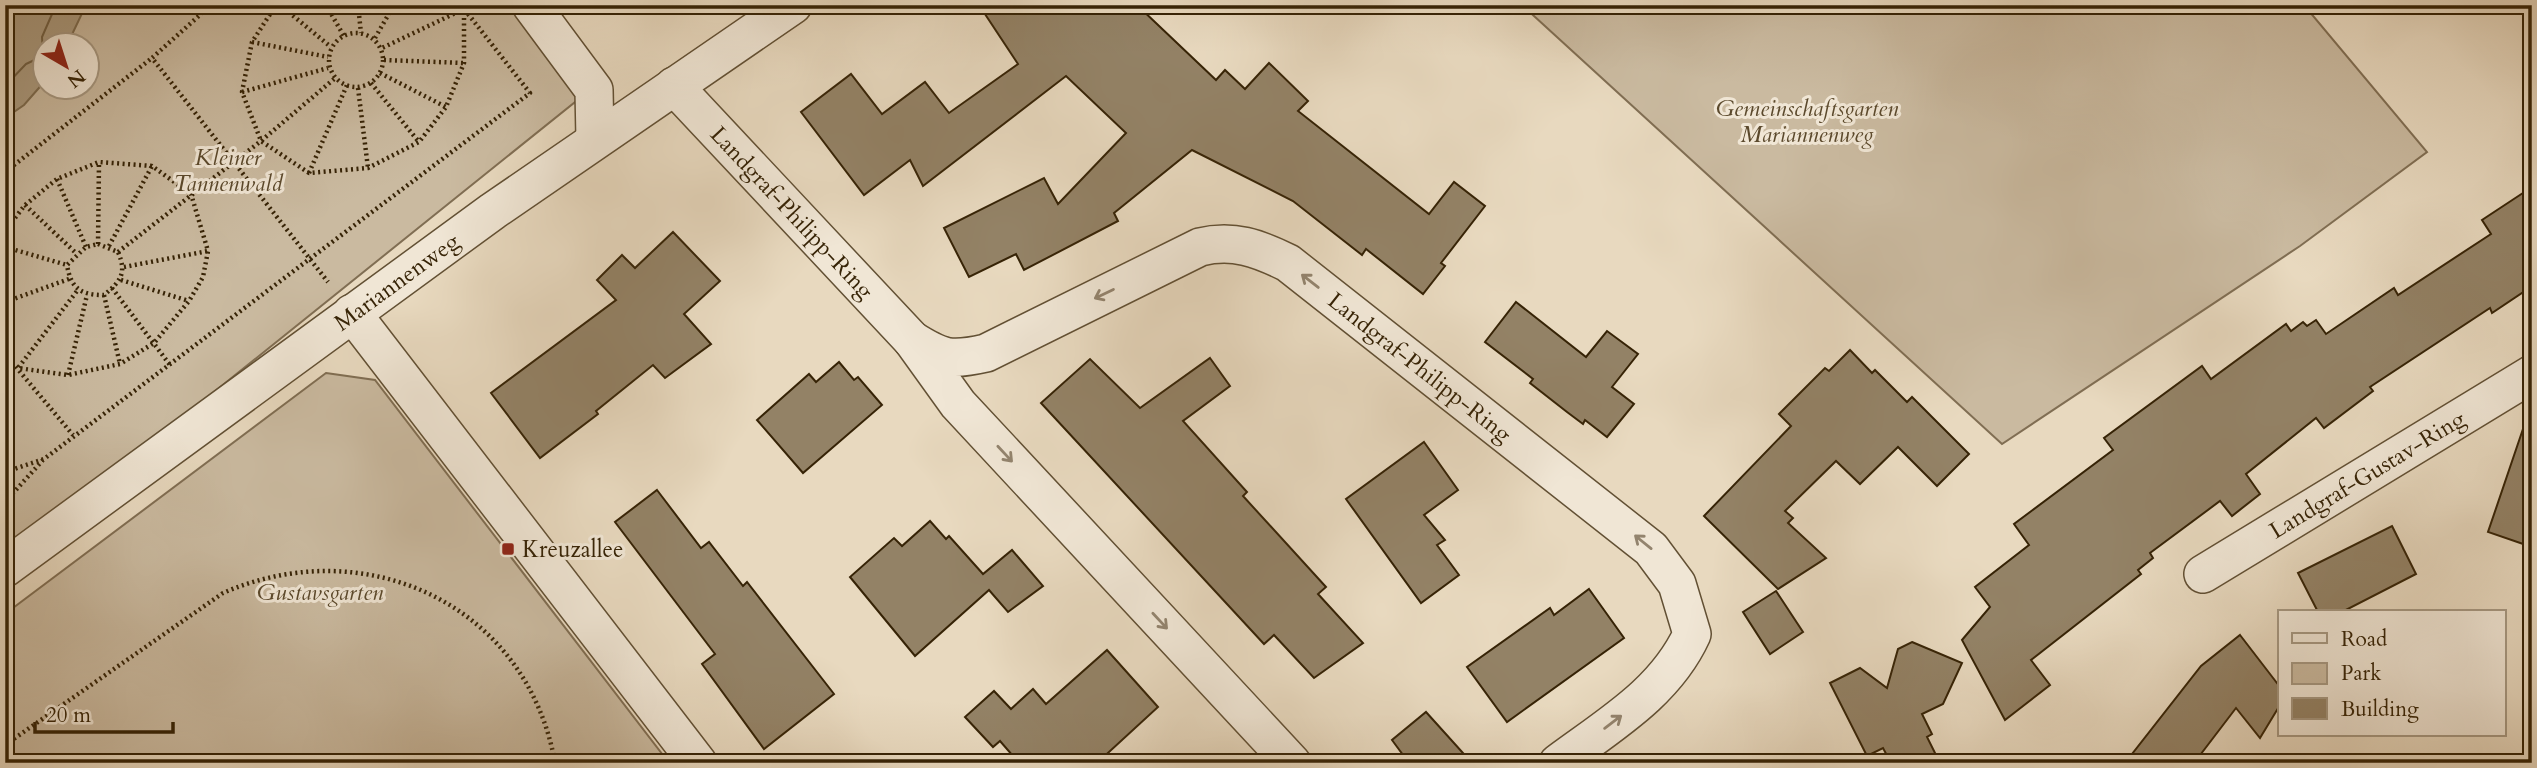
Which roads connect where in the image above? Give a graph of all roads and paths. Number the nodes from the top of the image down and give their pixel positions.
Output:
1 (211, 5) edge
2 (278, 5) edge
3 (326, 5) edge
4 (358, 5) edge
5 (394, 5) edge
6 (531, 5) edge
7 (793, 5) edge
8 (463, 7) edge
9 (361, 33) junction
10 (344, 36) junction
11 (374, 38) junction
12 (252, 42) junction
13 (331, 47) junction
14 (382, 48) junction
15 (328, 57) junction
16 (152, 58) junction
17 (384, 60) junction
18 (464, 63) junction
19 (328, 68) junction
20 (380, 73) junction
21 (334, 79) junction
22 (371, 83) junction
23 (347, 85) junction
24 (674, 86) junction
25 (358, 88) junction
26 (242, 92) junction
27 (446, 107) junction
28 (595, 139) junction
29 (261, 141) junction
30 (419, 142) junction
31 (233, 161) junction
32 (99, 162) junction
33 (152, 166) junction
34 (368, 168) junction
35 (5, 173) edge
36 (309, 173) junction
37 (57, 179) junction
38 (191, 194) junction
39 (25, 205) junction
40 (5, 231) edge
41 (98, 244) junction
42 (109, 246) junction
43 (5, 247) edge
44 (86, 247) junction
45 (208, 251) junction
46 (118, 252) junction
47 (77, 254) junction
48 (311, 259) junction
49 (67, 265) junction
50 (124, 267) junction
51 (69, 279) junction
52 (121, 280) junction
53 (113, 288) junction
54 (77, 291) junction
55 (87, 295) junction
56 (104, 295) junction
57 (5, 302) edge
58 (189, 302) junction
59 (352, 313) junction
60 (912, 340) junction
61 (154, 343) junction
62 (5, 354) edge
63 (120, 364) junction
64 (170, 365) junction
65 (18, 368) junction
66 (2532, 374) edge
67 (68, 375) junction
68 (73, 435) junction
69 (44, 459) junction
70 (5, 472) edge
71 (5, 502) edge
72 (5, 568) edge
73 (2203, 574) dead end
74 (5, 745) edge
75 (555, 763) edge
76 (698, 763) edge
77 (1292, 763) edge
78 (1558, 763) edge

1 - 16 path
2 - 12 path
2 - 13 path
3 - 10 path
4 - 9 path
5 - 11 path
6 - 28 street
7 - 24 street, Mariannenweg
8 - 14 path
8 - 18 path
8 - 48 path
9 - 10 path
9 - 11 path
10 - 13 path
11 - 14 path
12 - 15 path
12 - 26 path
13 - 15 path
14 - 17 path
15 - 19 path
16 - 31 path
16 - 35 path
17 - 18 path
17 - 20 path
18 - 27 path
19 - 21 path
19 - 26 path
20 - 22 path
20 - 27 path
21 - 23 path
21 - 29 path
22 - 25 path
22 - 30 path
23 - 25 path
23 - 36 path
24 - 28 street, Mariannenweg
24 - 60 street, Landgraf-Philipp-Ring
25 - 34 path
26 - 29 path
27 - 30 path
28 - 59 street, Mariannenweg
29 - 31 path
29 - 36 path
30 - 34 path
31 - 38 path
31 - 48 path
32 - 33 path
32 - 37 path
32 - 41 path
33 - 38 path
33 - 42 path
34 - 36 path
37 - 39 path
37 - 44 path
38 - 45 path
38 - 46 path
39 - 40 path
39 - 47 path
41 - 42 path
41 - 44 path
42 - 46 path
43 - 49 path
44 - 47 path
45 - 50 path
45 - 58 path
46 - 50 path
47 - 49 path
48 - 59 path
48 - 64 path
49 - 51 path
50 - 52 path
51 - 54 path
51 - 57 path
52 - 53 path
52 - 58 path
53 - 56 path
53 - 61 path
54 - 55 path
54 - 65 path
55 - 56 path
55 - 67 path
56 - 63 path
58 - 61 path
59 - 72 street, Mariannenweg
59 - 76 street
60 -> 77 street, Landgraf-Philipp-Ring
78 -> 60 street, Landgraf-Philipp-Ring
61 - 63 path
61 - 64 path
62 - 65 path
63 - 67 path
64 - 68 path
65 - 67 path
65 - 68 path
66 - 73 street, Landgraf-Gustav-Ring
68 - 69 path
69 - 70 path
69 - 71 path
74 - 75 path

